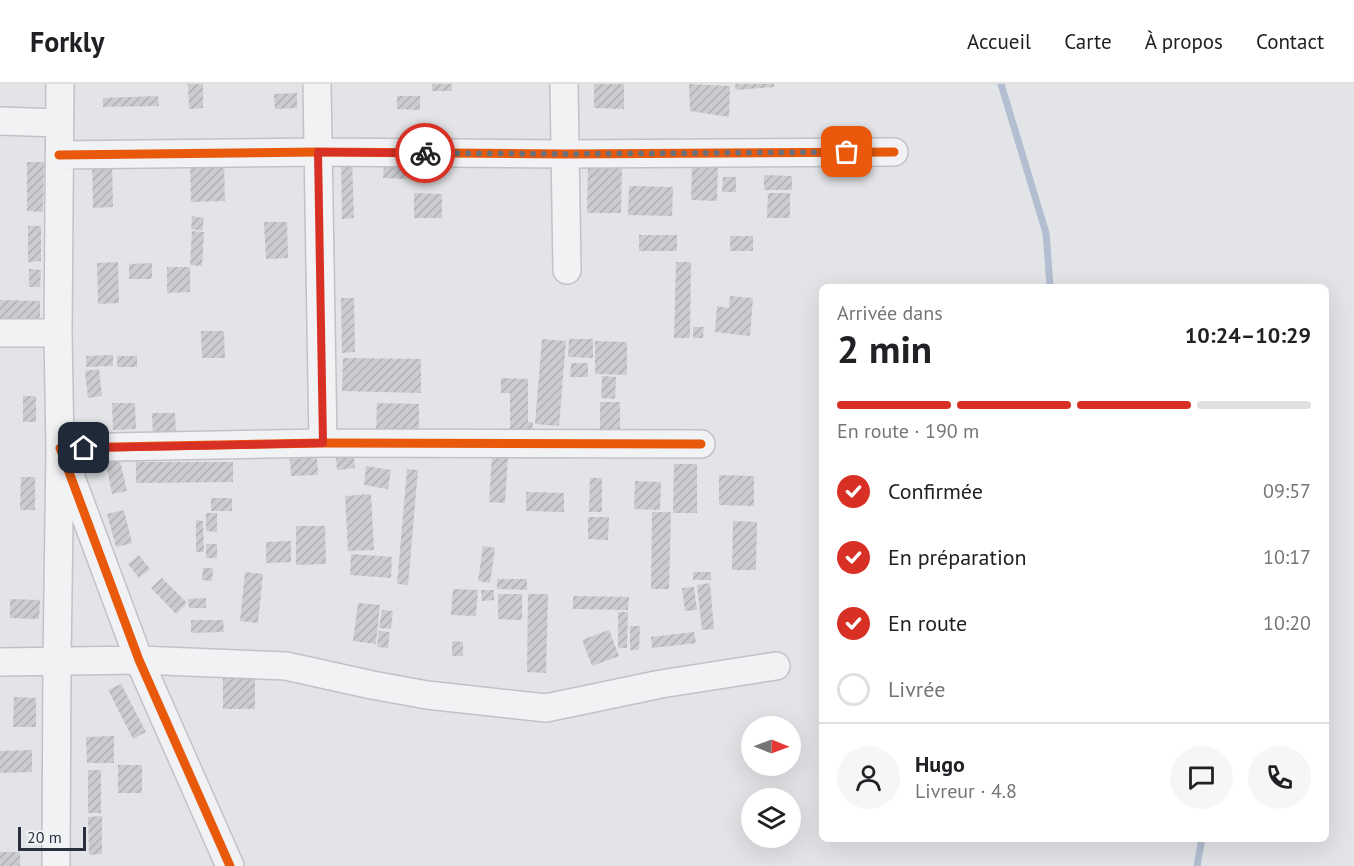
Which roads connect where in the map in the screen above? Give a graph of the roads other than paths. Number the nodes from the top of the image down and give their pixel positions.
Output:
1 (60, 84) edge
2 (317, 84) edge
3 (564, 84) edge
4 (0, 121) edge
5 (59, 123) junction
6 (318, 152) junction
7 (894, 152) dead end
8 (565, 154) junction
9 (59, 155) junction
10 (567, 270) dead end
11 (0, 333) edge
12 (58, 333) junction
13 (323, 443) junction
14 (702, 444) dead end
15 (60, 448) junction
16 (140, 660) junction
17 (0, 662) edge
18 (57, 662) junction
19 (776, 666) dead end
20 (56, 866) edge
21 (230, 866) edge

1 - 5 street
2 - 6 street
3 - 8 street
4 - 5 street
5 - 9 street
6 - 8 street
6 - 9 street
6 - 13 street
7 - 8 street
8 - 10 street
9 - 12 street
11 - 12 street
12 - 15 street
13 - 14 street
13 - 15 street
15 - 16 street
15 - 18 street
16 - 18 street
16 - 19 street
16 - 21 street
17 - 18 street
18 - 20 street

